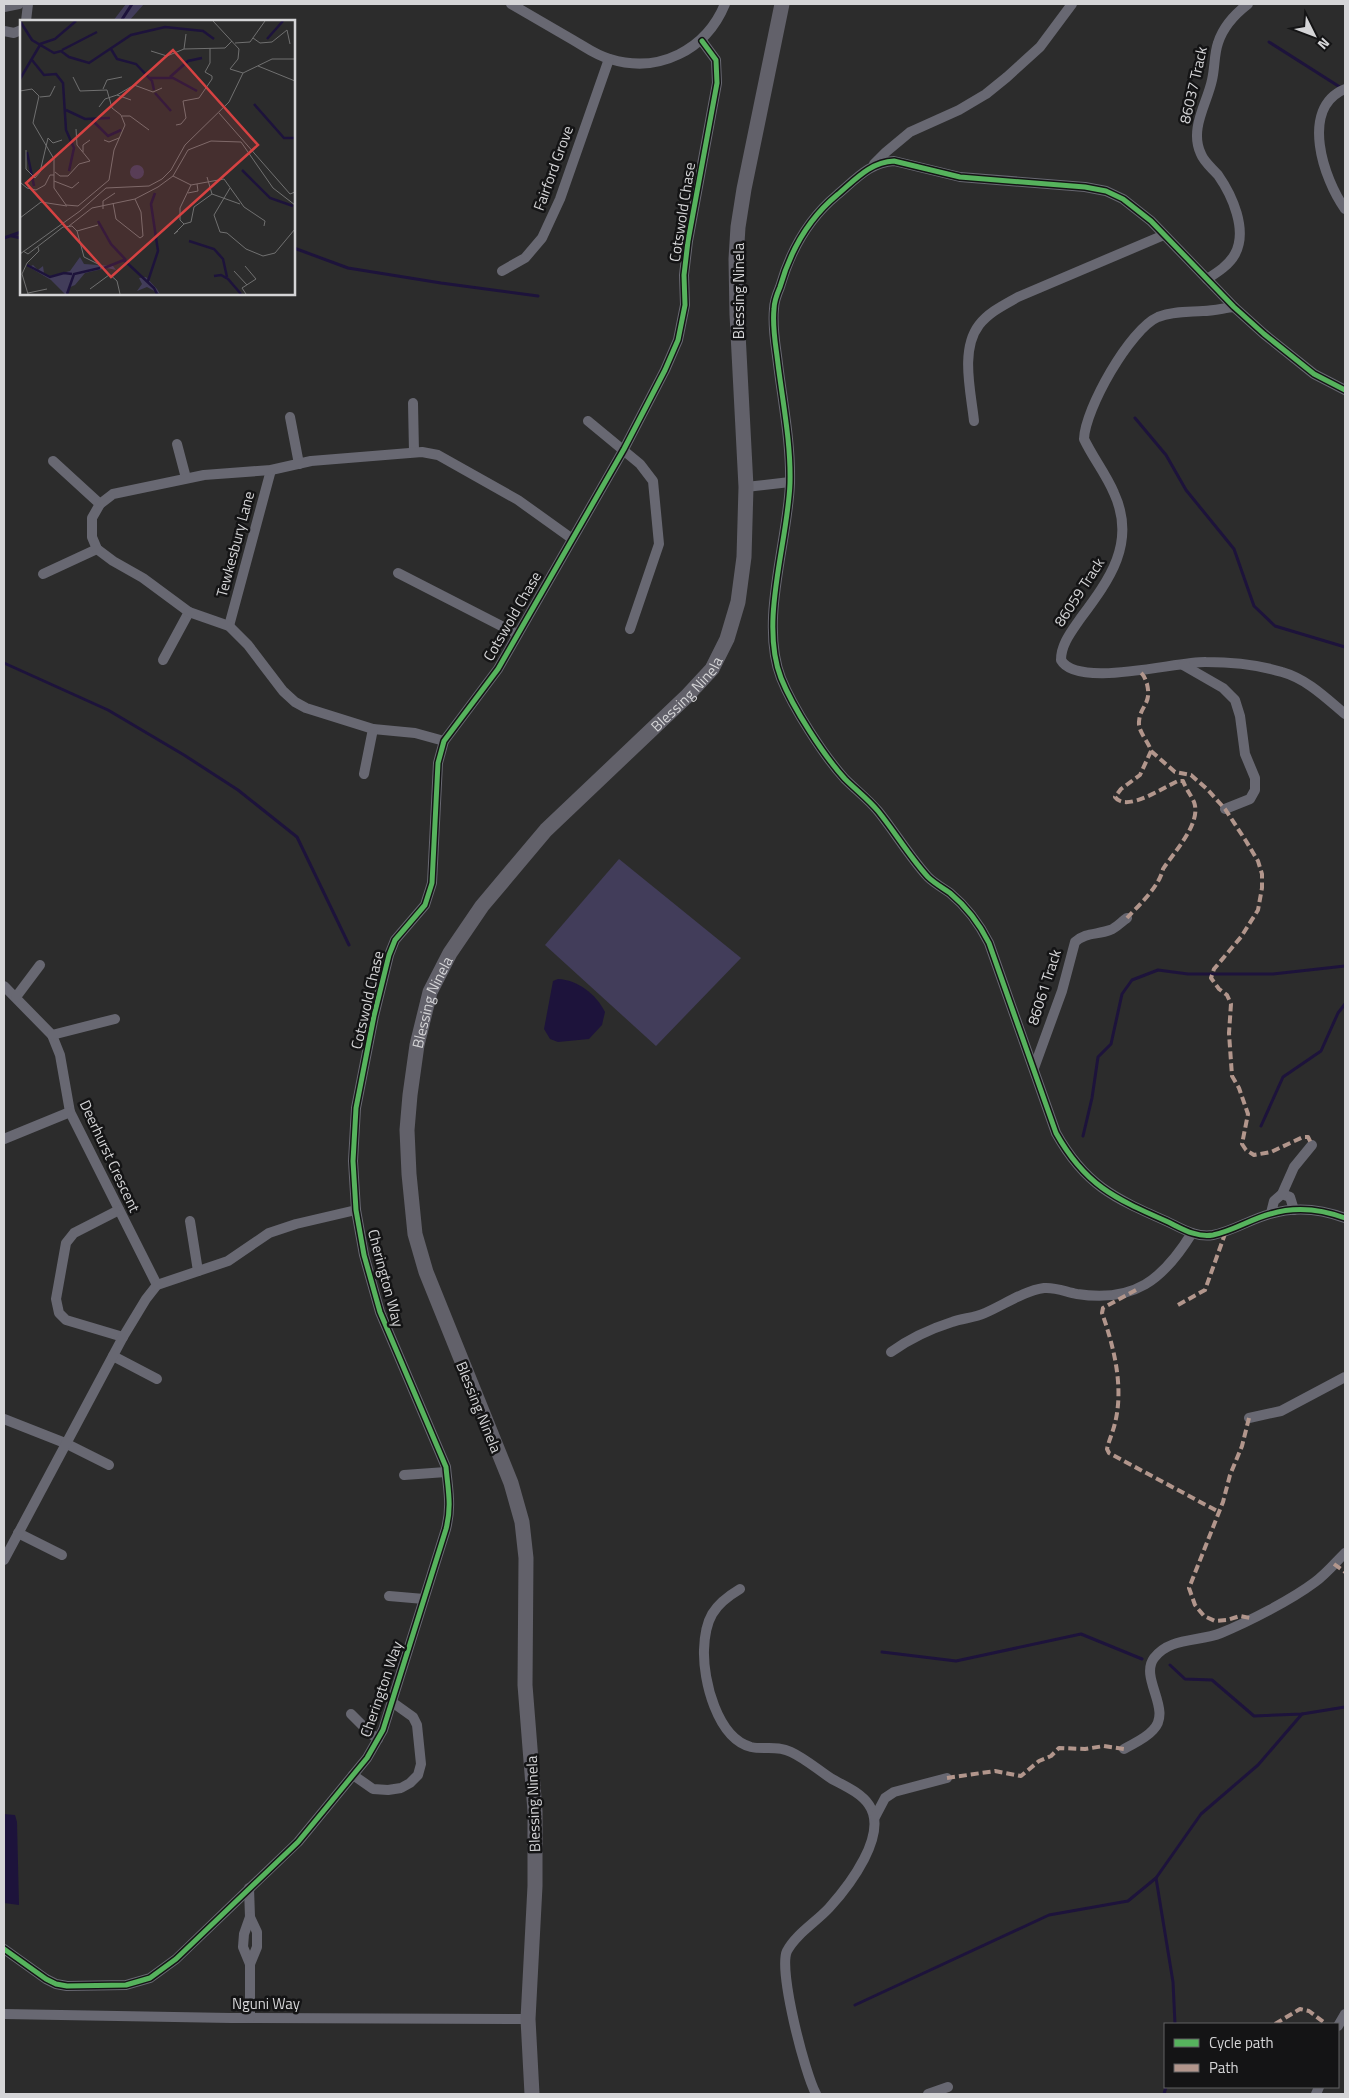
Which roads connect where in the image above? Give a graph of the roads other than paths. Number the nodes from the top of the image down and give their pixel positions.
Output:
1 (19, 4) edge
2 (28, 4) edge
3 (511, 4) edge
4 (725, 4) edge
5 (782, 4) edge
6 (1072, 4) edge
7 (1248, 4) edge
8 (4, 7) edge
9 (26, 20) edge
10 (20, 30) edge
11 (4, 31) edge
12 (702, 41) junction
13 (609, 59) junction
14 (1345, 89) edge
15 (873, 165) junction
16 (1345, 209) edge
17 (1164, 235) junction
18 (502, 271) dead end
19 (1207, 279) junction
20 (1234, 307) junction
21 (1345, 390) edge
22 (413, 403) dead end
23 (290, 417) dead end
24 (588, 421) dead end
25 (974, 421) dead end
26 (177, 444) dead end
27 (624, 449) junction
28 (414, 452) junction
29 (53, 461) dead end
30 (299, 464) junction
31 (271, 470) junction
32 (186, 478) junction
33 (790, 482) junction
34 (746, 487) junction
35 (100, 504) junction
36 (571, 538) junction
37 (97, 549) junction
38 (398, 573) dead end
39 (43, 574) dead end
40 (189, 612) junction
41 (229, 626) junction
42 (630, 629) dead end
43 (517, 634) junction
44 (163, 660) dead end
45 (1183, 665) junction
46 (1345, 714) edge
47 (373, 729) junction
48 (444, 741) junction
49 (364, 774) dead end
50 (1225, 809) dead end
51 (1127, 918) dead end
52 (40, 965) dead end
53 (4, 986) edge
54 (16, 997) junction
55 (115, 1019) dead end
56 (52, 1035) junction
57 (1034, 1068) junction
58 (70, 1112) junction
59 (4, 1139) edge
60 (1312, 1145) dead end
61 (1282, 1194) junction
62 (119, 1210) junction
63 (356, 1210) junction
64 (1294, 1210) junction
65 (1271, 1213) junction
66 (1345, 1218) edge
67 (190, 1221) dead end
68 (1192, 1234) junction
69 (198, 1271) junction
70 (157, 1284) junction
71 (123, 1338) junction
72 (891, 1352) dead end
73 (113, 1356) junction
74 (1345, 1377) edge
75 (157, 1379) dead end
76 (1248, 1418) dead end
77 (4, 1419) edge
78 (65, 1443) junction
79 (109, 1465) dead end
80 (446, 1472) junction
81 (404, 1475) dead end
82 (18, 1533) junction
83 (1345, 1553) edge
84 (62, 1555) dead end
85 (4, 1560) edge
86 (740, 1589) dead end
87 (389, 1596) dead end
88 (424, 1600) junction
89 (392, 1702) junction
90 (350, 1714) dead end
91 (378, 1739) junction
92 (1124, 1749) dead end
93 (353, 1775) junction
94 (947, 1778) dead end
95 (875, 1817) junction
96 (249, 1888) junction
97 (4, 1949) edge
98 (4, 2014) edge
99 (250, 2018) junction
100 (528, 2018) junction
101 (948, 2087) dead end
102 (532, 2094) edge
103 (816, 2094) edge
104 (928, 2094) edge

1 - 8 street
2 - 9 street
3 - 13 street
4 - 12 street
5 - 34 street, Blessing Ninela
6 - 15 street
7 - 19 street, 86037 Track
10 - 11 street
12 - 13 street
12 - 27 street, Cotswold Chase
13 - 18 street, Fairford Grove
14 - 16 street
15 - 17 street
15 - 33 street
17 - 19 street
17 - 25 street
19 - 20 street
20 - 21 street
20 - 45 street, 86059 Track
22 - 28 street
23 - 30 street
24 - 27 street
26 - 32 street
27 - 36 street, Cotswold Chase
27 - 42 street
28 - 30 street
28 - 36 street
29 - 35 street
30 - 31 street
31 - 32 street
31 - 41 street, Tewkesbury Lane
32 - 35 street
33 - 34 street
33 - 57 street
34 - 100 street, Blessing Ninela
35 - 37 street
36 - 43 street, Cotswold Chase
37 - 39 street
37 - 40 street
38 - 43 street
40 - 41 street
40 - 44 street
41 - 47 street
43 - 48 street, Cotswold Chase
45 - 46 street, 86059 Track
45 - 50 street
47 - 48 street
47 - 49 street
48 - 63 street, Cotswold Chase
51 - 57 street, 86061 Track
52 - 54 street
53 - 54 street, Deerhurst Crescent
54 - 56 street, Deerhurst Crescent
55 - 56 street
56 - 58 street, Deerhurst Crescent
57 - 68 street
58 - 59 street
58 - 62 street, Deerhurst Crescent
60 - 61 street
61 - 64 street
61 - 65 street
62 - 70 street, Deerhurst Crescent
62 - 71 street
63 - 69 street
63 - 80 street, Cherington Way
64 - 65 street
64 - 66 street
65 - 68 street
67 - 69 street
68 - 72 street
69 - 70 street
70 - 71 street
71 - 73 street
73 - 75 street
73 - 78 street
74 - 76 street
77 - 78 street
78 - 79 street
78 - 82 street
80 - 81 street
80 - 88 street, Cherington Way
82 - 84 street
82 - 85 street
83 - 92 street
86 - 95 street
87 - 88 street
88 - 89 street, Cherington Way
89 - 91 street, Cherington Way
89 - 93 street, Cherington Way
90 - 91 street, Cherington Way
91 - 93 street, Cherington Way
93 - 96 street, Cherington Way
94 - 95 street
95 - 103 street
96 - 97 street, Cherington Way
96 - 99 street
98 - 99 street, Nguni Way
99 - 100 street, Nguni Way
100 - 102 street, Blessing Ninela
101 - 104 street

